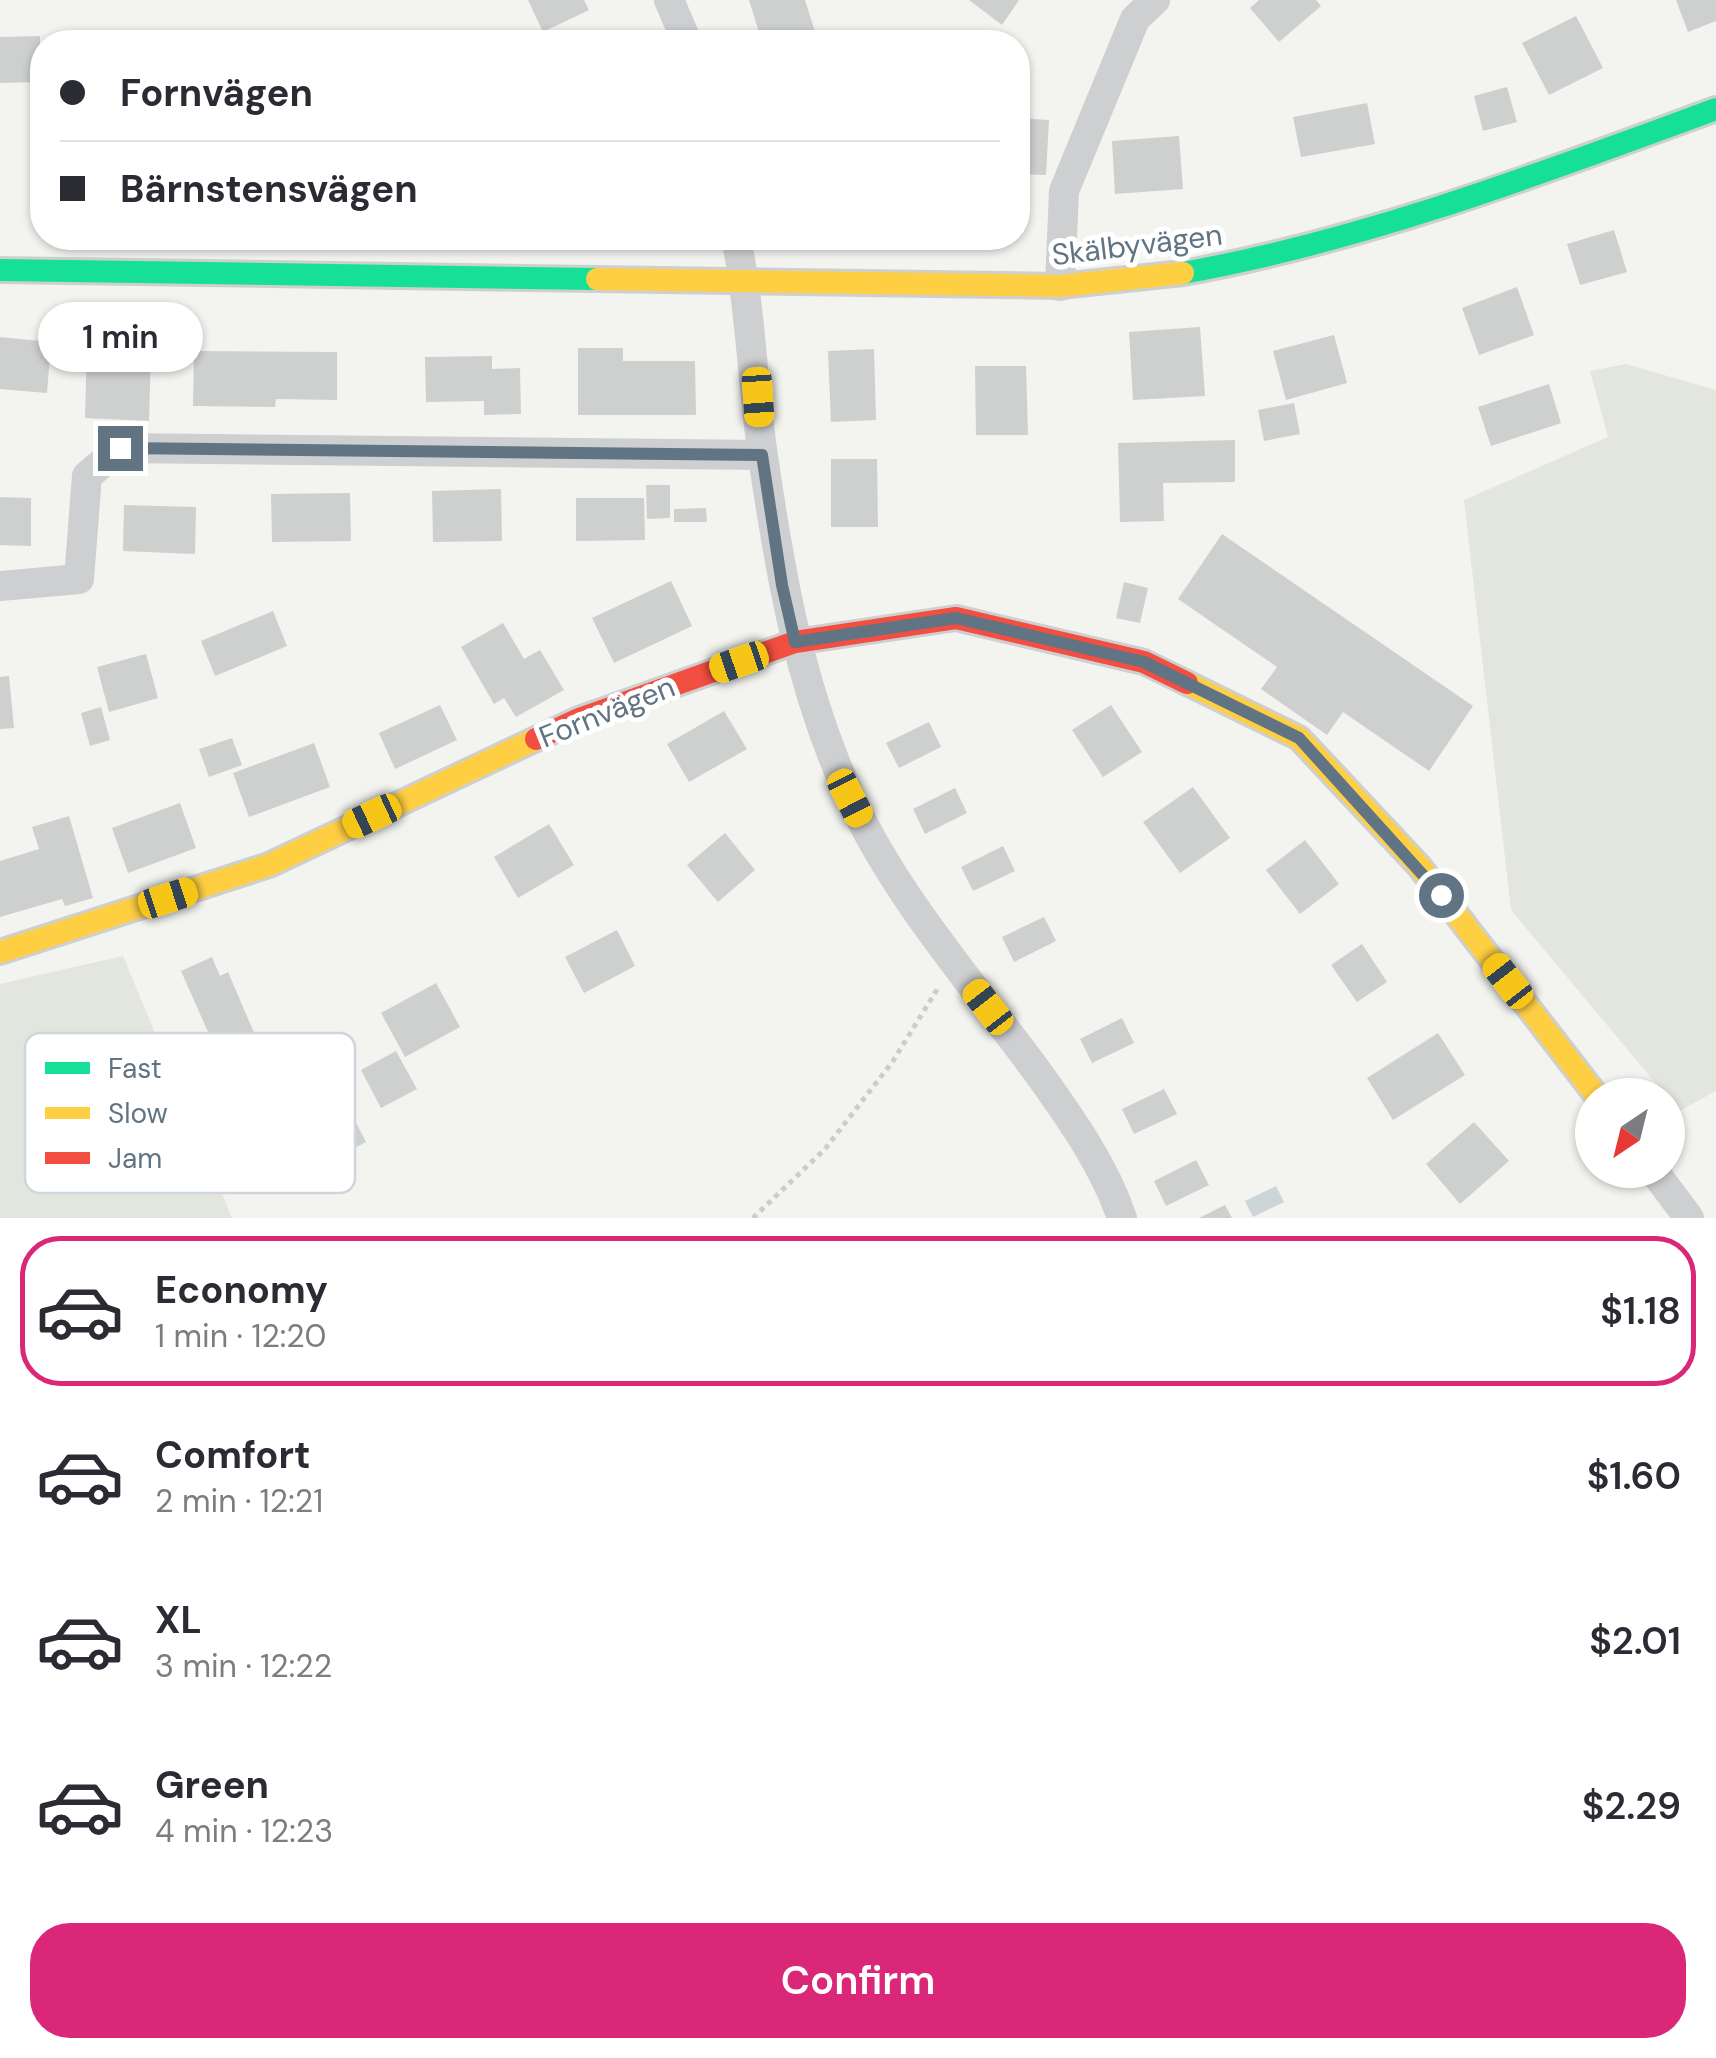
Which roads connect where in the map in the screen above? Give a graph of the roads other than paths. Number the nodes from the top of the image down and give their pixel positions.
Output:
1 (670, 0) edge
2 (1154, 0) edge
3 (683, 30) edge
4 (1716, 109) edge
5 (739, 250) edge
6 (0, 270) edge
7 (746, 285) junction
8 (1060, 286) junction
9 (762, 455) junction
10 (0, 586) edge
11 (795, 642) junction
12 (0, 952) edge
13 (1583, 1078) edge
14 (1666, 1188) edge
15 (1122, 1218) edge
16 (1689, 1218) edge

1 - 3 street
2 - 8 street
4 - 8 street, Skälbyvägen
5 - 7 street
6 - 7 street, Skälbyvägen
7 - 8 street, Skälbyvägen
7 - 9 street
9 - 10 street
9 - 11 street
11 - 12 street, Fornvägen
11 - 13 street, Fornvägen
11 - 15 street
14 - 16 street

